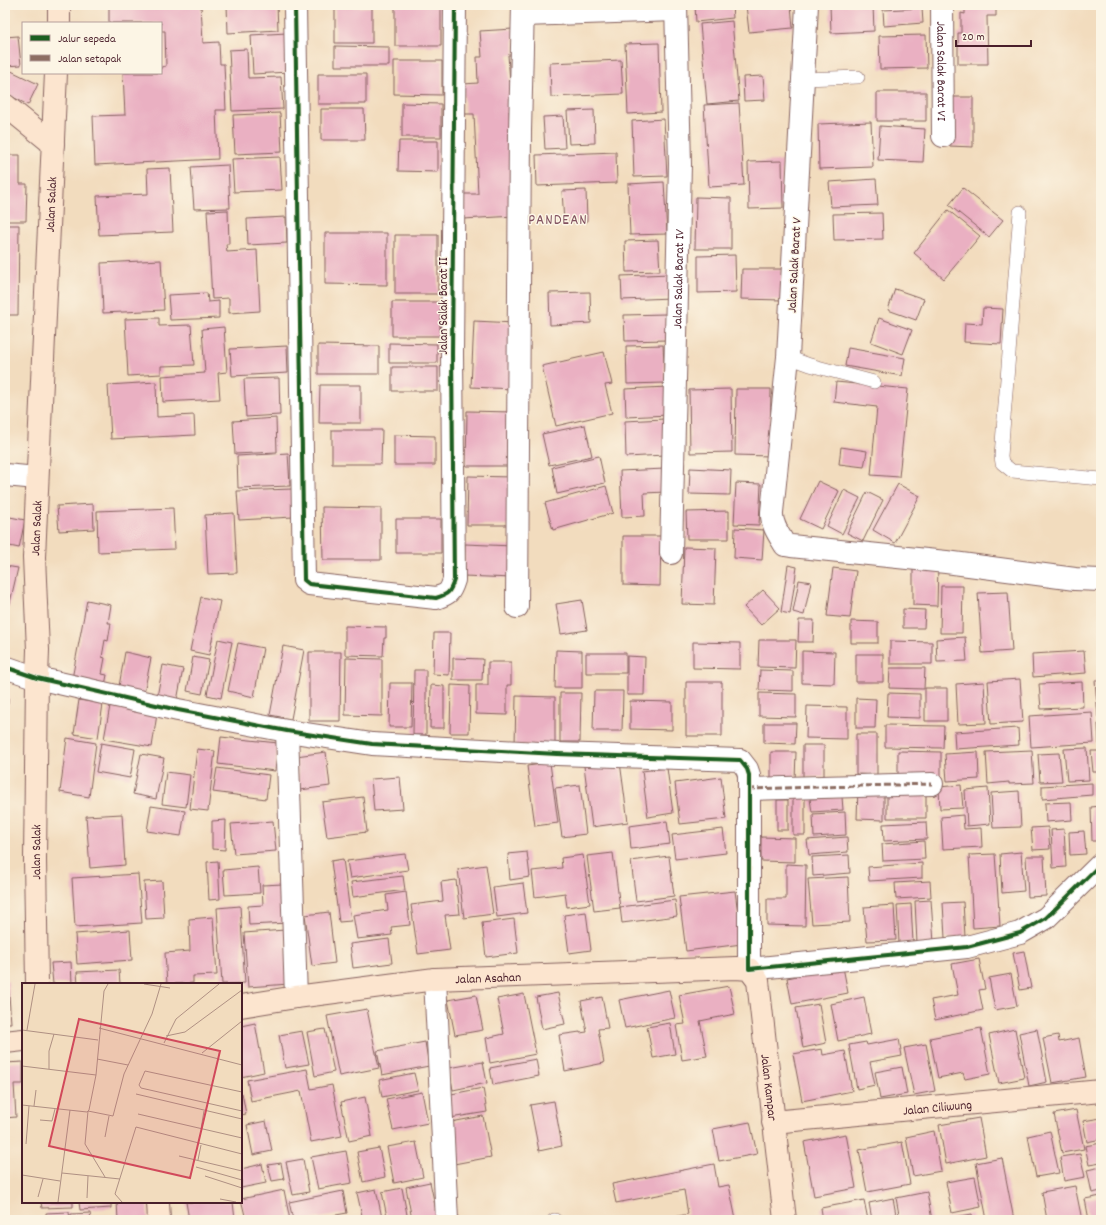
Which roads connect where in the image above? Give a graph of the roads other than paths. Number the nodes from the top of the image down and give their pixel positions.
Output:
1 (60, 5) edge
2 (294, 5) edge
3 (454, 5) edge
4 (807, 5) edge
5 (942, 5) edge
6 (676, 8) edge
7 (523, 10) edge
8 (59, 22) edge
9 (56, 74) edge
10 (858, 77) dead end
11 (804, 79) junction
12 (5, 106) edge
13 (943, 136) dead end
14 (53, 144) junction
15 (1020, 212) dead end
16 (790, 358) junction
17 (874, 382) dead end
18 (5, 475) edge
19 (37, 478) junction
20 (1101, 479) edge
21 (671, 553) dead end
22 (1101, 580) edge
23 (517, 607) dead end
24 (5, 667) edge
25 (36, 678) junction
26 (287, 731) junction
27 (932, 784) dead end
28 (749, 789) junction
29 (1101, 864) edge
30 (742, 968) junction
31 (435, 979) junction
32 (37, 983) edge
33 (296, 997) junction
34 (242, 1006) edge
35 (22, 1040) edge
36 (5, 1042) edge
37 (1101, 1091) edge
38 (773, 1122) junction
39 (158, 1203) edge
40 (159, 1220) edge
41 (447, 1220) edge
42 (785, 1220) edge

1 - 8 street
2 - 3 street, Jalan Salak Barat II
4 - 11 street, Jalan Salak Barat V
5 - 13 street, Jalan Salak Barat VI
6 - 7 street
6 - 21 street, Jalan Salak Barat IV
7 - 23 street
9 - 14 street, Jalan Salak
10 - 11 lane
11 - 16 street, Jalan Salak Barat V
12 - 14 street
14 - 19 street, Jalan Salak
15 - 20 lane
16 - 17 lane
16 - 22 street, Jalan Salak Barat V
18 - 19 street
19 - 25 street, Jalan Salak
24 - 25 street
25 - 26 street
25 - 32 street, Jalan Salak
26 - 28 street
26 - 33 street
27 - 28 street
28 - 30 street
29 - 30 street
30 - 31 street, Jalan Asahan
30 - 38 street, Jalan Kampar
31 - 33 street, Jalan Asahan
31 - 41 street
33 - 34 street, Jalan Asahan
35 - 36 street
37 - 38 street, Jalan Ciliwung
38 - 42 street, Jalan Kampar
39 - 40 street

